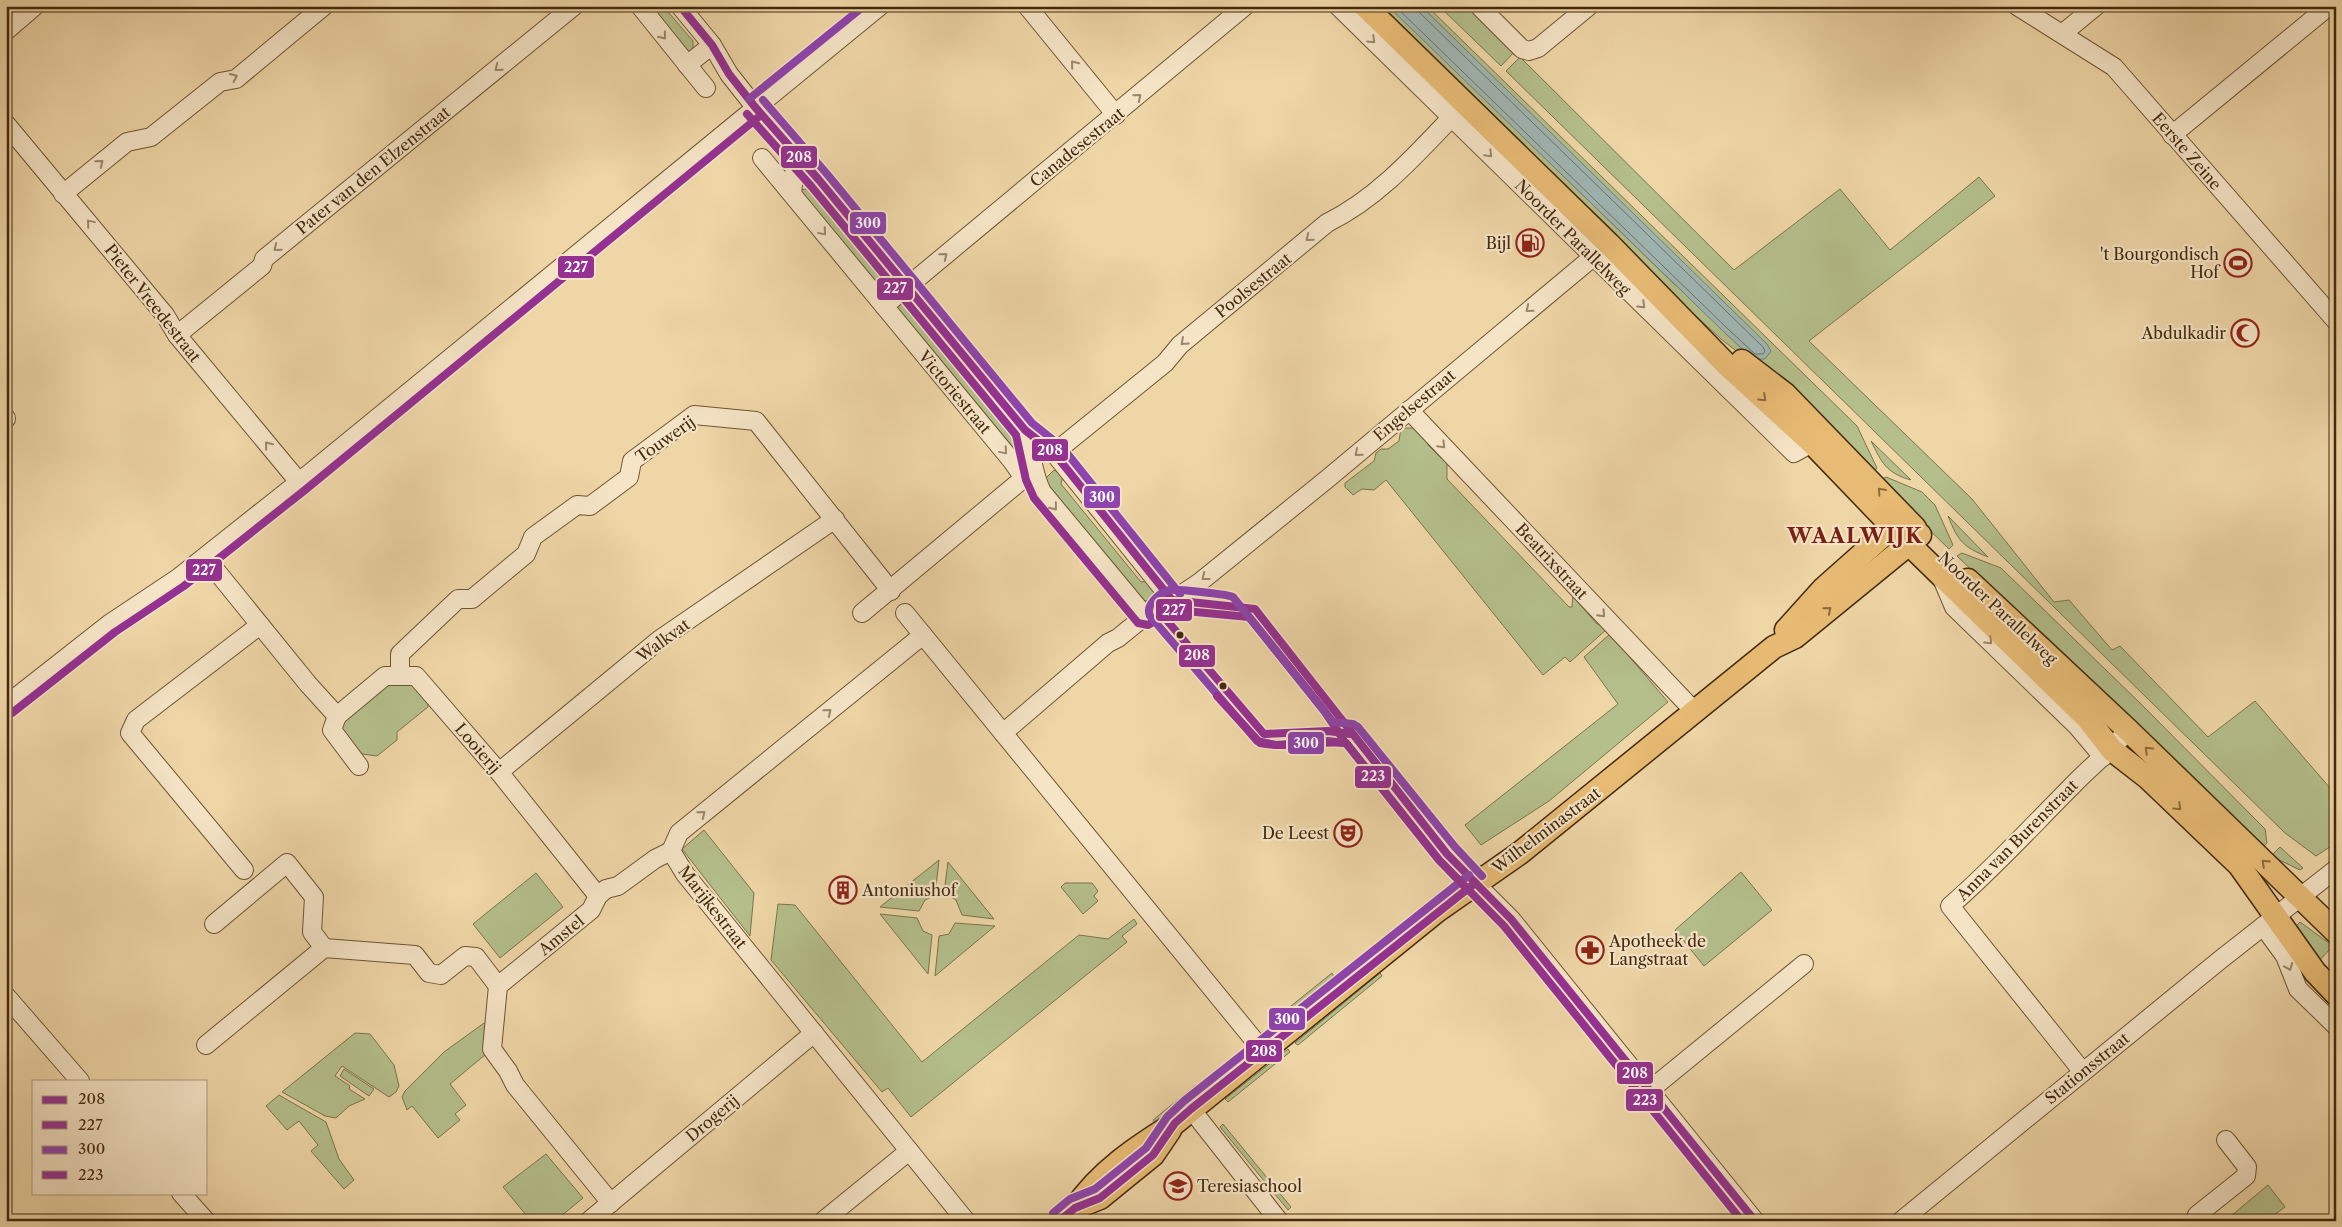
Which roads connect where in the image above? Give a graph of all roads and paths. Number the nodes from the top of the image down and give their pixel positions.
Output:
1 (35, 6) edge
2 (324, 6) edge
3 (574, 6) edge
4 (640, 6) edge
5 (680, 6) edge
6 (880, 6) edge
7 (1027, 6) edge
8 (1245, 6) edge
9 (1338, 6) edge
10 (1365, 6) edge
11 (1479, 6) edge
12 (1589, 6) edge
13 (2017, 6) edge
14 (2096, 6) edge
15 (2329, 6) edge
16 (6, 31) edge
17 (2062, 34) junction
18 (712, 46) junction
19 (687, 65) junction
20 (706, 88) dead end
21 (755, 107) junction
22 (1116, 115) junction
23 (1452, 118) junction
24 (6, 124) edge
25 (2172, 134) junction
26 (796, 155) junction
27 (762, 158) dead end
28 (62, 194) junction
29 (792, 194) junction
30 (1593, 257) junction
31 (907, 287) junction
32 (884, 306) junction
33 (2335, 320) edge
34 (1692, 327) junction
35 (177, 335) junction
36 (1409, 410) junction
37 (1025, 430) junction
38 (1812, 443) junction
39 (1054, 453) junction
40 (1029, 478) junction
41 (299, 482) junction
42 (835, 519) junction
43 (1898, 522) junction
44 (1915, 539) junction
45 (205, 557) junction
46 (891, 591) junction
47 (1172, 600) junction
48 (862, 613) dead end
49 (905, 613) dead end
50 (1145, 616) junction
51 (260, 625) junction
52 (923, 635) junction
53 (1774, 647) junction
54 (400, 674) junction
55 (6, 705) edge
56 (1695, 712) junction
57 (336, 716) junction
58 (2128, 730) junction
59 (1003, 734) junction
60 (2108, 753) junction
61 (359, 766) dead end
62 (499, 772) junction
63 (671, 850) junction
64 (2336, 868) edge
65 (244, 870) dead end
66 (1476, 882) junction
67 (598, 896) junction
68 (2300, 897) junction
69 (2268, 922) junction
70 (214, 924) dead end
71 (2336, 932) edge
72 (324, 948) junction
73 (1804, 964) dead end
74 (498, 986) junction
75 (2336, 994) edge
76 (6, 996) edge
77 (2336, 1026) edge
78 (814, 1033) junction
79 (206, 1045) dead end
80 (1263, 1051) junction
81 (2083, 1072) junction
82 (79, 1080) edge
83 (1650, 1090) junction
84 (1183, 1116) junction
85 (2226, 1140) dead end
86 (909, 1151) junction
87 (182, 1194) edge
88 (611, 1202) junction
89 (1067, 1214) edge
90 (206, 1221) edge
91 (589, 1221) edge
92 (823, 1221) edge
93 (966, 1221) edge
94 (1280, 1221) edge
95 (1755, 1221) edge
96 (1901, 1221) edge
97 (2195, 1221) edge

1 - 16 street
28 -> 2 street
3 -> 35 street, Pater van den Elzenstraat
4 -> 19 street
5 - 18 street, Victoriestraat
6 - 21 street
22 -> 7 street
22 -> 8 street, Canadesestraat
9 -> 23 street, Noorder Parallelweg
10 - 34 main road, Noorder Parallelweg
11 - 12 street
13 - 17 street, Eerste Zeine
14 - 17 street
15 - 25 street
17 - 25 street, Eerste Zeine
18 - 19 street
18 - 21 street, Victoriestraat
19 - 20 street
21 - 26 street, Victoriestraat
21 - 41 street
31 -> 22 street, Canadesestraat
23 -> 30 street, Noorder Parallelweg
23 -> 39 street, Poolsestraat
24 - 28 street, Pieter Vreedestraat
25 - 33 street, Eerste Zeine
26 - 29 street
26 - 31 street, Victoriestraat
27 - 29 street, Victoriestraat
35 -> 28 street, Pieter Vreedestraat
29 -> 32 street, Victoriestraat
30 -> 36 street, Engelsestraat
30 -> 38 street, Noorder Parallelweg
31 - 32 street
31 - 37 street, Victoriestraat
32 -> 40 street, Victoriestraat
34 -> 38 main road, Noorder Parallelweg
43 -> 34 main road, Noorder Parallelweg
41 -> 35 street, Pieter Vreedestraat
36 -> 47 street, Engelsestraat
36 -> 56 street, Beatrixstraat
37 - 39 street, Victoriestraat
37 - 40 street, Victoriestraat
38 - 43 main road, Noorder Parallelweg
39 - 47 street, Victoriestraat
40 - 46 street
40 -> 50 street, Victoriestraat
41 - 45 street
42 - 46 street, Touwerij
42 - 54 street, Touwerij
42 - 62 street, Walkvat
43 - 44 main road, Noorder Parallelweg
43 - 53 main road, Wilhelminastraat
53 -> 44 main road, Wilhelminastraat
44 - 58 main road, Noorder Parallelweg
44 -> 60 main road, Noorder Parallelweg
45 - 51 street
45 - 55 street
46 - 48 street
47 - 50 street, Engelsestraat
49 - 52 street
50 - 59 street, Engelsestraat
51 - 57 street
51 - 65 street
52 - 59 street
63 -> 52 street, Marijkestraat
53 - 56 main road, Wilhelminastraat
54 - 57 street
54 - 62 street, Looierij
56 - 66 main road, Wilhelminastraat
57 - 61 street
58 - 60 street, Anna van Burenstraat
68 -> 58 main road, Noorder Parallelweg
59 - 80 street
60 -> 69 main road, Noorder Parallelweg
60 - 81 street, Anna van Burenstraat
62 - 67 street, Looierij
63 - 67 street, Amstel
63 - 78 street, Marijkestraat
64 - 68 street, Stationsstraat
66 - 80 main road, Wilhelminastraat
66 - 83 street
67 - 74 street, Amstel
68 - 69 street, Stationsstraat
68 - 71 main road, Noorder Parallelweg
69 - 75 main road, Noorder Parallelweg
69 -> 77 street
69 - 81 street, Stationsstraat
70 - 72 street
72 - 74 street
72 - 79 street
73 - 83 street
74 - 88 street
76 - 82 street
78 - 86 street, Marijkestraat
78 - 88 street, Drogerij
80 - 84 main road, Wilhelminastraat
81 - 96 street, Stationsstraat
83 - 95 street
84 - 89 main road, Wilhelminastraat
84 - 94 street
85 - 97 street
86 - 92 street
86 - 93 street, Marijkestraat
87 - 90 street
88 - 91 street, Drogerij

